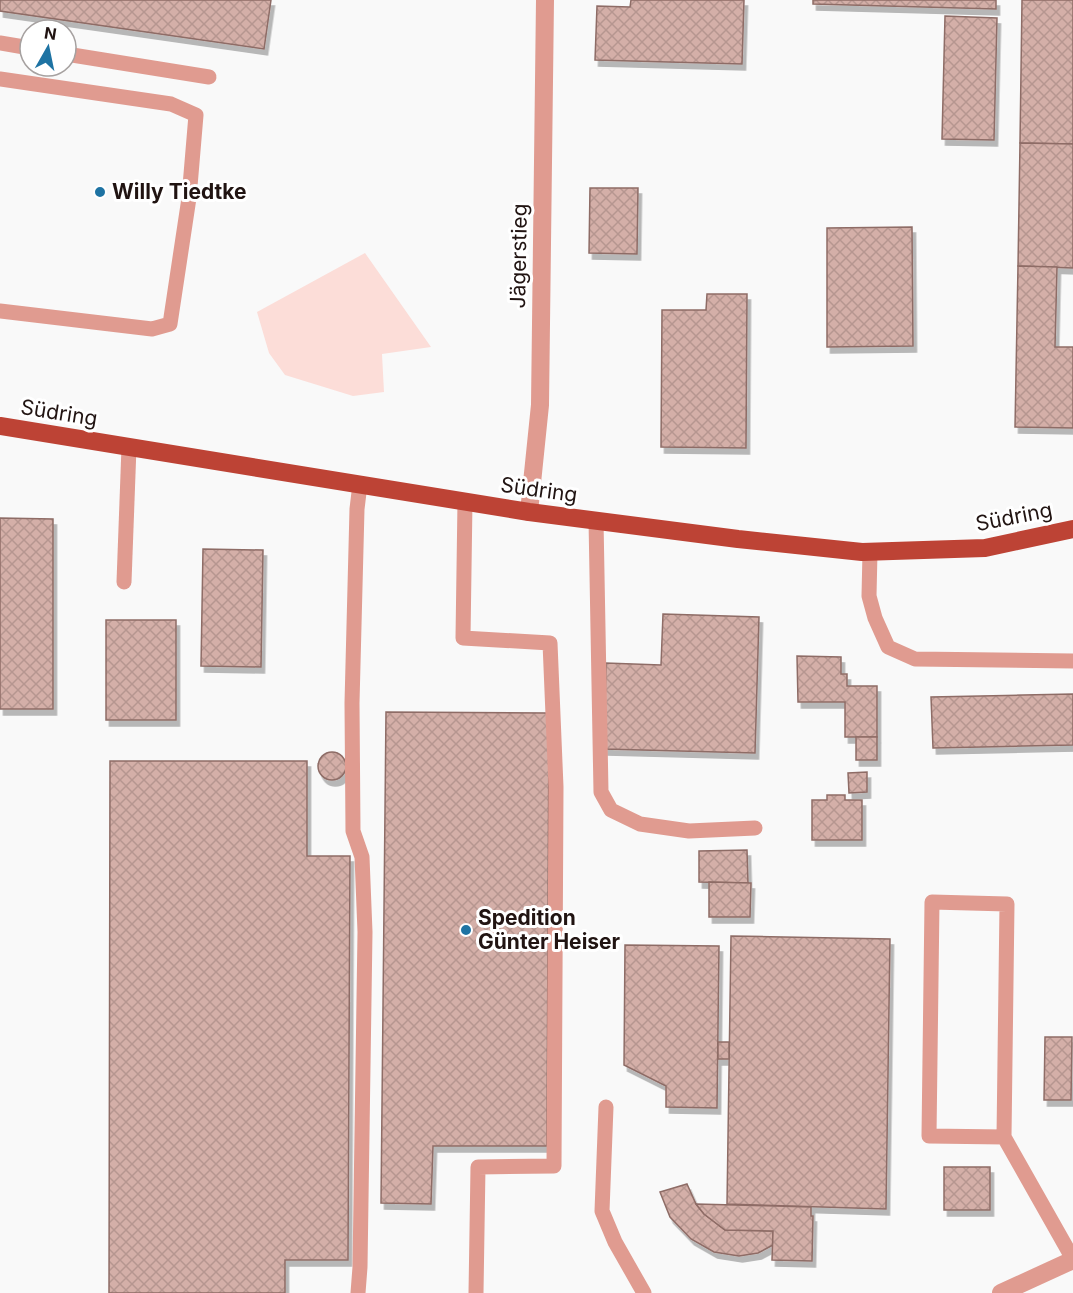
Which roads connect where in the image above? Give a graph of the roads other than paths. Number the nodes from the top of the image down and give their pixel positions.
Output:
1 (545, 0) edge
2 (0, 43) edge
3 (18, 46) edge
4 (78, 56) edge
5 (209, 77) dead end
6 (0, 78) edge
7 (0, 311) edge
8 (0, 426) edge
9 (129, 447) junction
10 (360, 484) junction
11 (465, 501) junction
12 (529, 512) junction
13 (597, 520) junction
14 (1073, 529) edge
15 (870, 552) junction
16 (124, 582) dead end
17 (1073, 661) edge
18 (755, 828) dead end
19 (606, 1107) dead end
20 (1004, 1137) junction
21 (1073, 1260) edge
22 (358, 1293) edge
23 (476, 1293) edge
24 (644, 1293) edge
25 (1001, 1293) edge

1 - 12 street, Jägerstieg
2 - 3 lane
4 - 5 lane
6 - 7 lane
8 - 9 main road, Südring
9 - 10 main road, Südring
9 - 16 lane
10 - 11 main road, Südring
10 - 22 lane
11 - 12 main road, Südring
11 - 23 lane
12 - 13 main road, Südring
13 - 15 main road, Südring
13 - 18 lane
14 - 15 main road, Südring
15 - 17 lane
19 - 24 lane
20 - 20 lane
20 - 21 lane
21 - 25 street

